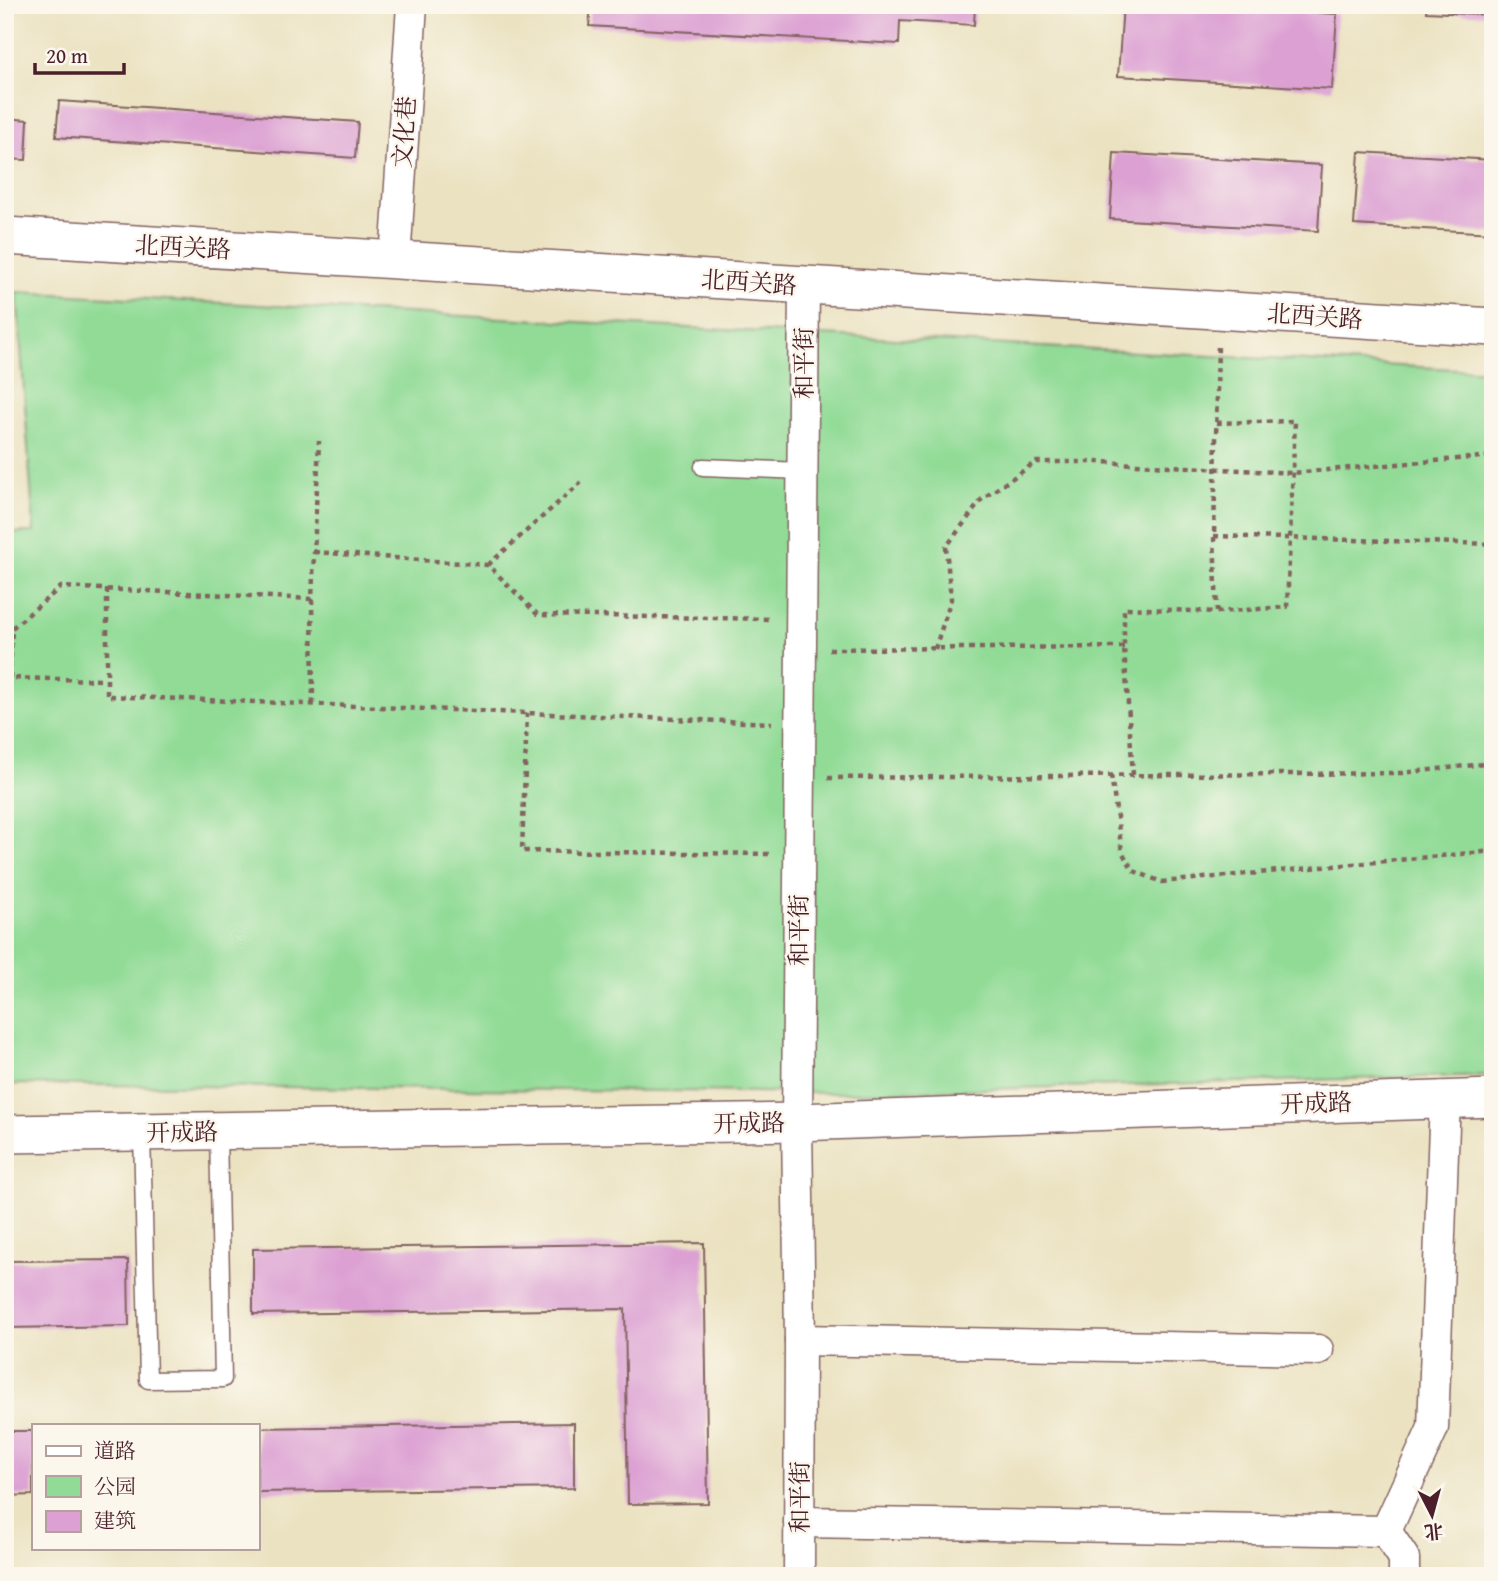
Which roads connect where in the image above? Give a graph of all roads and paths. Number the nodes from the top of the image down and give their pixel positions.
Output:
1 (412, 5) edge
2 (5, 236) edge
3 (395, 260) junction
4 (804, 285) junction
5 (1218, 310) junction
6 (1493, 327) edge
7 (1216, 423) junction
8 (319, 441) dead end
9 (1493, 456) edge
10 (703, 467) dead end
11 (1215, 469) junction
12 (802, 471) junction
13 (1292, 473) junction
14 (585, 479) dead end
15 (1214, 537) junction
16 (1290, 538) junction
17 (1493, 544) edge
18 (314, 552) junction
19 (488, 565) junction
20 (107, 589) junction
21 (313, 599) junction
22 (1217, 612) junction
23 (801, 635) junction
24 (1124, 647) junction
25 (935, 649) junction
26 (8, 678) edge
27 (105, 680) junction
28 (313, 704) junction
29 (527, 713) junction
30 (800, 724) junction
31 (1493, 763) edge
32 (1111, 775) junction
33 (1133, 775) junction
34 (799, 778) junction
35 (1493, 851) edge
36 (799, 855) junction
37 (1445, 1098) junction
38 (1493, 1098) edge
39 (796, 1122) junction
40 (218, 1131) junction
41 (142, 1132) junction
42 (5, 1134) edge
43 (800, 1340) junction
44 (1318, 1350) dead end
45 (799, 1522) junction
46 (1386, 1531) junction
47 (799, 1576) edge
48 (1404, 1576) edge

1 - 3 street, 文化巷
2 - 3 street, 北西关路
3 - 4 street, 北西关路
4 - 5 street, 北西关路
4 - 12 street, 和平街
5 - 6 street, 北西关路
5 - 7 path
7 - 11 path
7 - 13 path
8 - 18 path
9 - 13 path
10 - 12 lane
11 - 13 path
11 - 15 path
11 - 25 path
12 - 23 street, 和平街
13 - 16 path
14 - 19 path
15 - 16 path
15 - 22 path
16 - 17 path
16 - 22 path
18 - 19 path
18 - 21 path
19 - 23 path
20 - 21 path
20 - 26 path
20 - 27 path
21 - 28 path
22 - 24 path
23 - 25 path
23 - 30 street, 和平街
24 - 25 path
24 - 33 path
26 - 27 path
27 - 28 path
28 - 29 path
29 - 30 path
29 - 36 path
30 - 34 street, 和平街
31 - 33 path
32 - 33 path
32 - 34 path
32 - 35 path
34 - 36 street, 和平街
36 - 39 street, 和平街
37 - 38 street, 开成路
37 - 39 street, 开成路
37 - 46 street
39 - 40 street, 开成路
39 - 43 street, 和平街
40 - 41 street, 开成路
40 - 41 lane
41 - 42 street, 开成路
43 - 44 street
43 - 45 street, 和平街
45 - 46 street
45 - 47 street, 和平街
46 - 48 street

